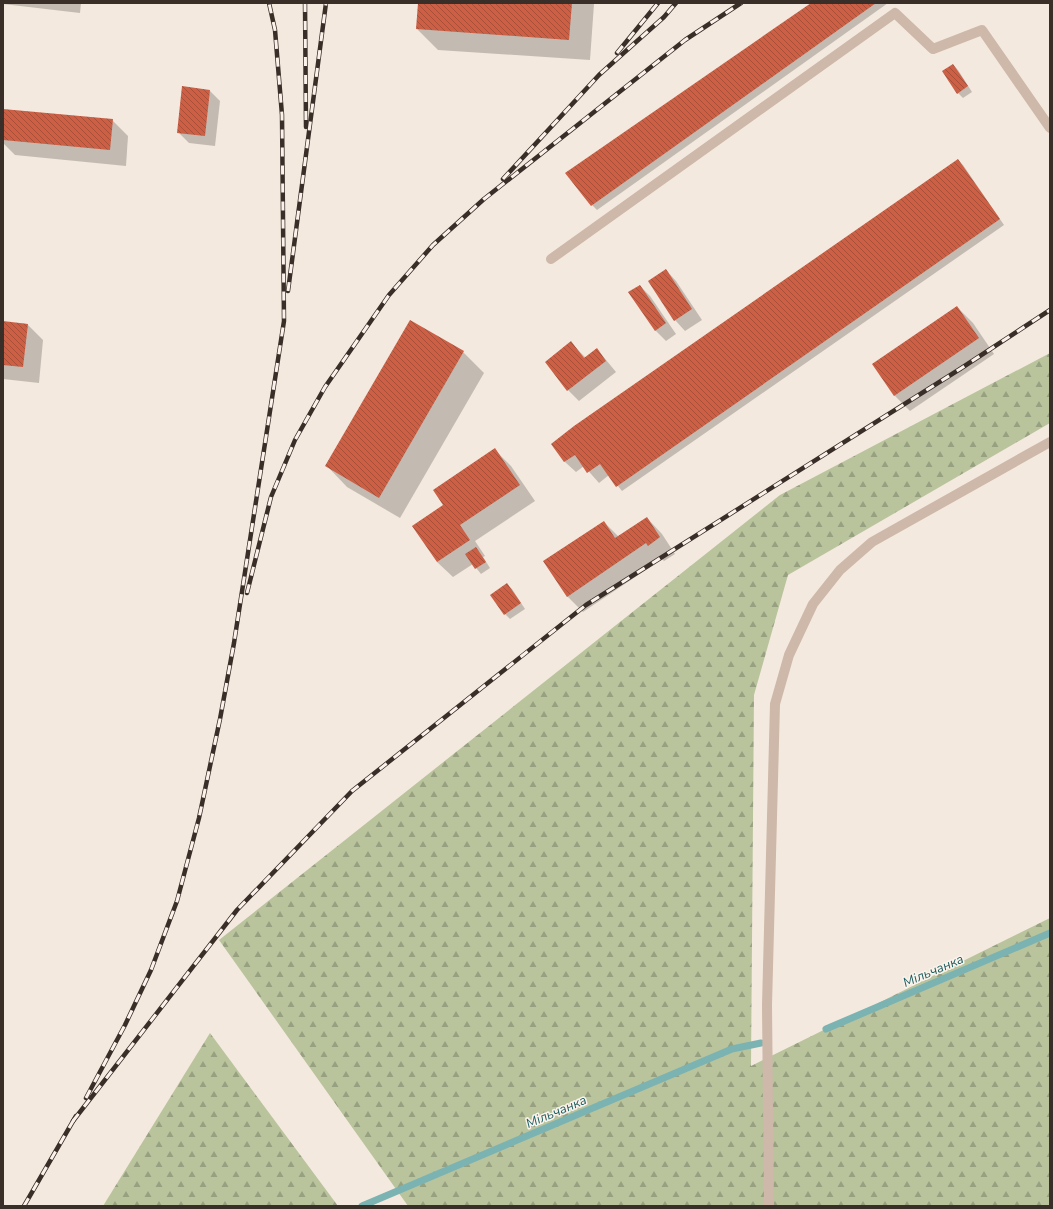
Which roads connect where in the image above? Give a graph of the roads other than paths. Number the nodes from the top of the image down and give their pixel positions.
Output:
1 (1050, 128) edge
2 (551, 259) dead end
3 (1050, 442) edge
4 (769, 1206) edge

1 - 2 lane
3 - 4 lane

